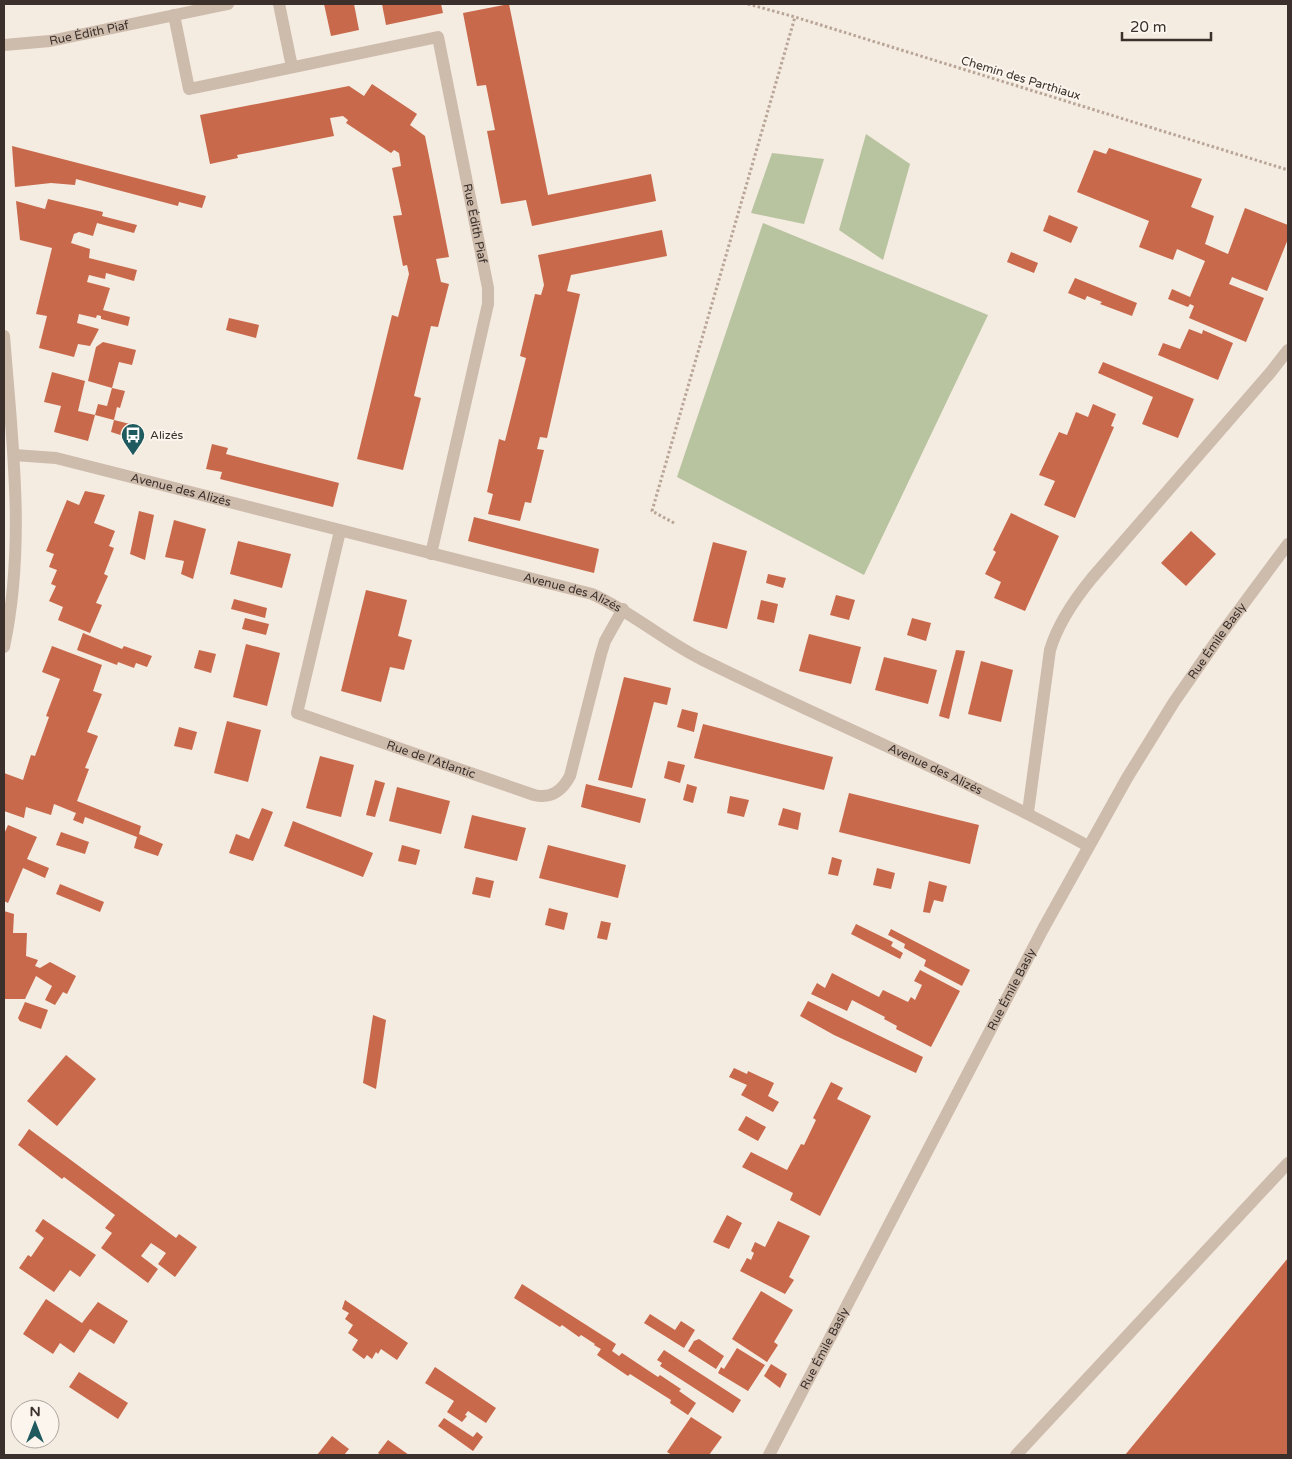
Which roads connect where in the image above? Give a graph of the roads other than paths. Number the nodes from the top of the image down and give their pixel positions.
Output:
1 (228, 4) edge
2 (278, 4) edge
3 (174, 15) junction
4 (4, 45) edge
5 (292, 67) junction
6 (4, 336) edge
7 (1288, 350) edge
8 (14, 455) junction
9 (340, 531) junction
10 (1288, 544) edge
11 (431, 554) junction
12 (623, 609) junction
13 (4, 647) edge
14 (1028, 812) junction
15 (1088, 846) junction
16 (1288, 1163) edge
17 (769, 1455) edge
18 (1016, 1455) edge

1 - 3 street, Rue Édith Piaf
2 - 5 street
3 - 4 street, Rue Édith Piaf
3 - 5 street, Rue Édith Piaf
5 - 11 street, Rue Édith Piaf
6 - 8 street
7 - 14 street
8 - 9 street, Avenue des Alizés
8 - 13 street
9 - 11 street, Avenue des Alizés
9 - 12 street, Rue de l'Atlantic
10 - 15 street, Rue Émile Basly
11 - 12 street, Avenue des Alizés
12 - 14 street, Avenue des Alizés
14 - 15 street, Avenue des Alizés
15 - 17 street, Rue Émile Basly
16 - 18 street

